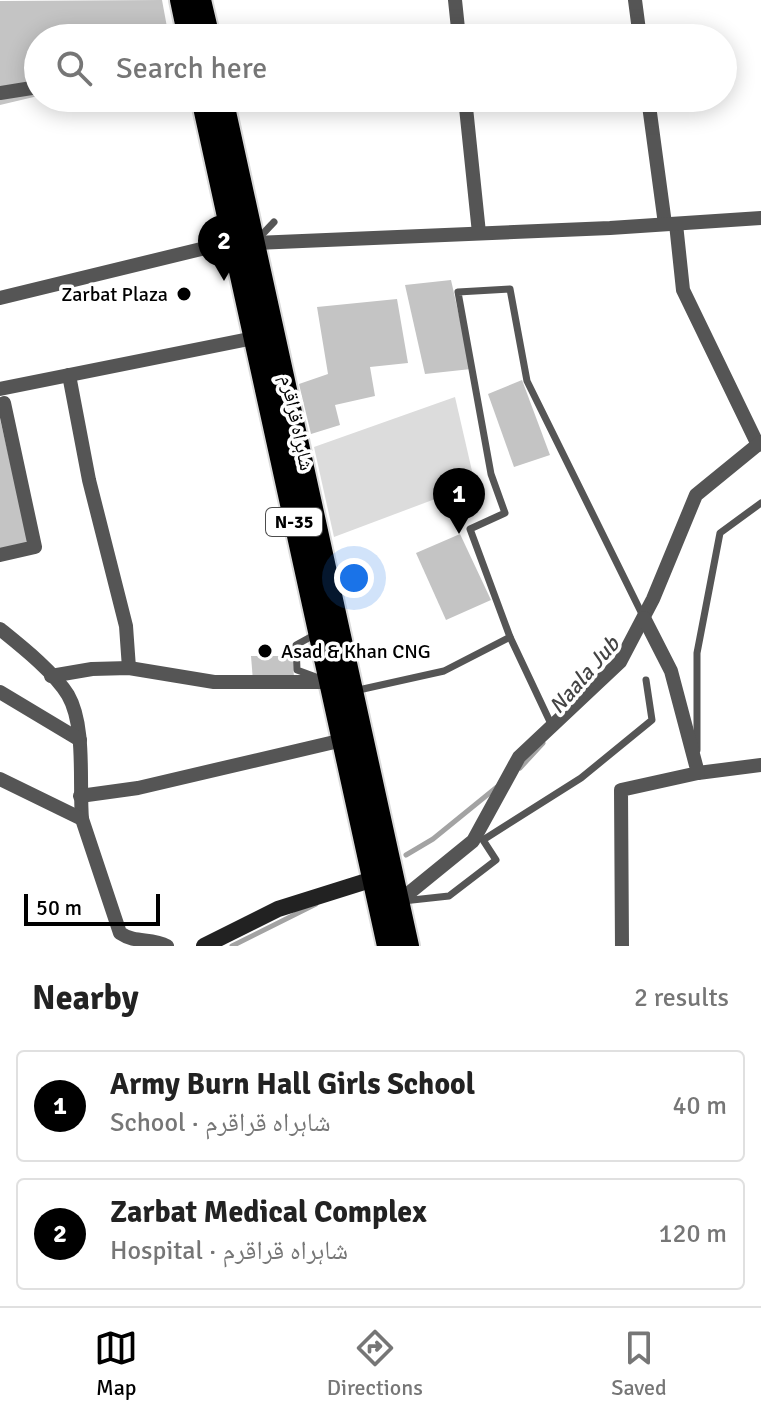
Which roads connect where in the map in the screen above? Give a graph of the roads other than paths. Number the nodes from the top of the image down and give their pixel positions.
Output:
1 (181, 0) edge
2 (200, 0) edge
3 (455, 0) edge
4 (635, 0) edge
5 (186, 24) edge
6 (206, 24) edge
7 (458, 24) edge
8 (638, 24) edge
9 (24, 89) edge
10 (0, 93) edge
11 (206, 112) edge
12 (224, 112) edge
13 (466, 112) edge
14 (651, 112) edge
15 (761, 218) edge
16 (274, 222) dead end
17 (671, 224) junction
18 (479, 233) junction
19 (244, 242) junction
20 (0, 298) edge
21 (254, 338) junction
22 (69, 375) junction
23 (2, 396) edge
24 (760, 444) edge
25 (761, 503) edge
26 (0, 555) edge
27 (644, 618) junction
28 (0, 629) edge
29 (510, 637) junction
30 (129, 668) junction
31 (51, 676) junction
32 (646, 680) dead end
33 (330, 682) junction
34 (352, 691) junction
35 (0, 692) edge
36 (552, 726) junction
37 (80, 740) junction
38 (343, 740) junction
39 (761, 765) edge
40 (698, 773) junction
41 (0, 779) edge
42 (80, 796) junction
43 (82, 819) junction
44 (382, 876) junction
45 (398, 902) junction
46 (207, 945) edge
47 (167, 946) edge
48 (388, 946) edge
49 (408, 946) edge
50 (622, 946) edge

1 - 5 highway
2 - 6 highway
3 - 7 street
4 - 8 street
9 - 10 street
11 - 19 highway, شاہراہ قراقرم / N-35
12 - 19 highway, شاہراہ قراقرم / N-35
13 - 18 street
14 - 17 street
15 - 17 street
16 - 19 lane
17 - 18 street
17 - 24 street
18 - 19 street
19 - 20 street
19 - 21 highway, شاہراہ قراقرم / N-35
19 - 34 highway, شاہراہ قراقرم / N-35
21 - 22 street
21 - 33 highway, شاہراہ قراقرم / N-35
22 - 23 street
22 - 30 street
23 - 26 street
24 - 27 street
25 - 40 lane
27 - 29 lane
27 - 36 street
27 - 40 street
28 - 31 street
29 - 34 lane
29 - 36 lane
30 - 31 street
30 - 33 street
31 - 37 street
32 - 45 lane
33 - 38 highway, شاہراہ قراقرم / N-35
34 - 44 highway, شاہراہ قراقرم / N-35
35 - 37 street
36 - 45 street
37 - 42 street
38 - 42 street
38 - 44 highway, شاہراہ قراقرم / N-35
39 - 40 street
40 - 50 street
41 - 43 street
42 - 43 street
43 - 47 street
44 - 45 highway, شاہراہ قراقرم / N-35
44 - 46 main road
44 - 48 highway, شاہراہ قراقرم / N-35
45 - 49 highway, شاہراہ قراقرم / N-35

